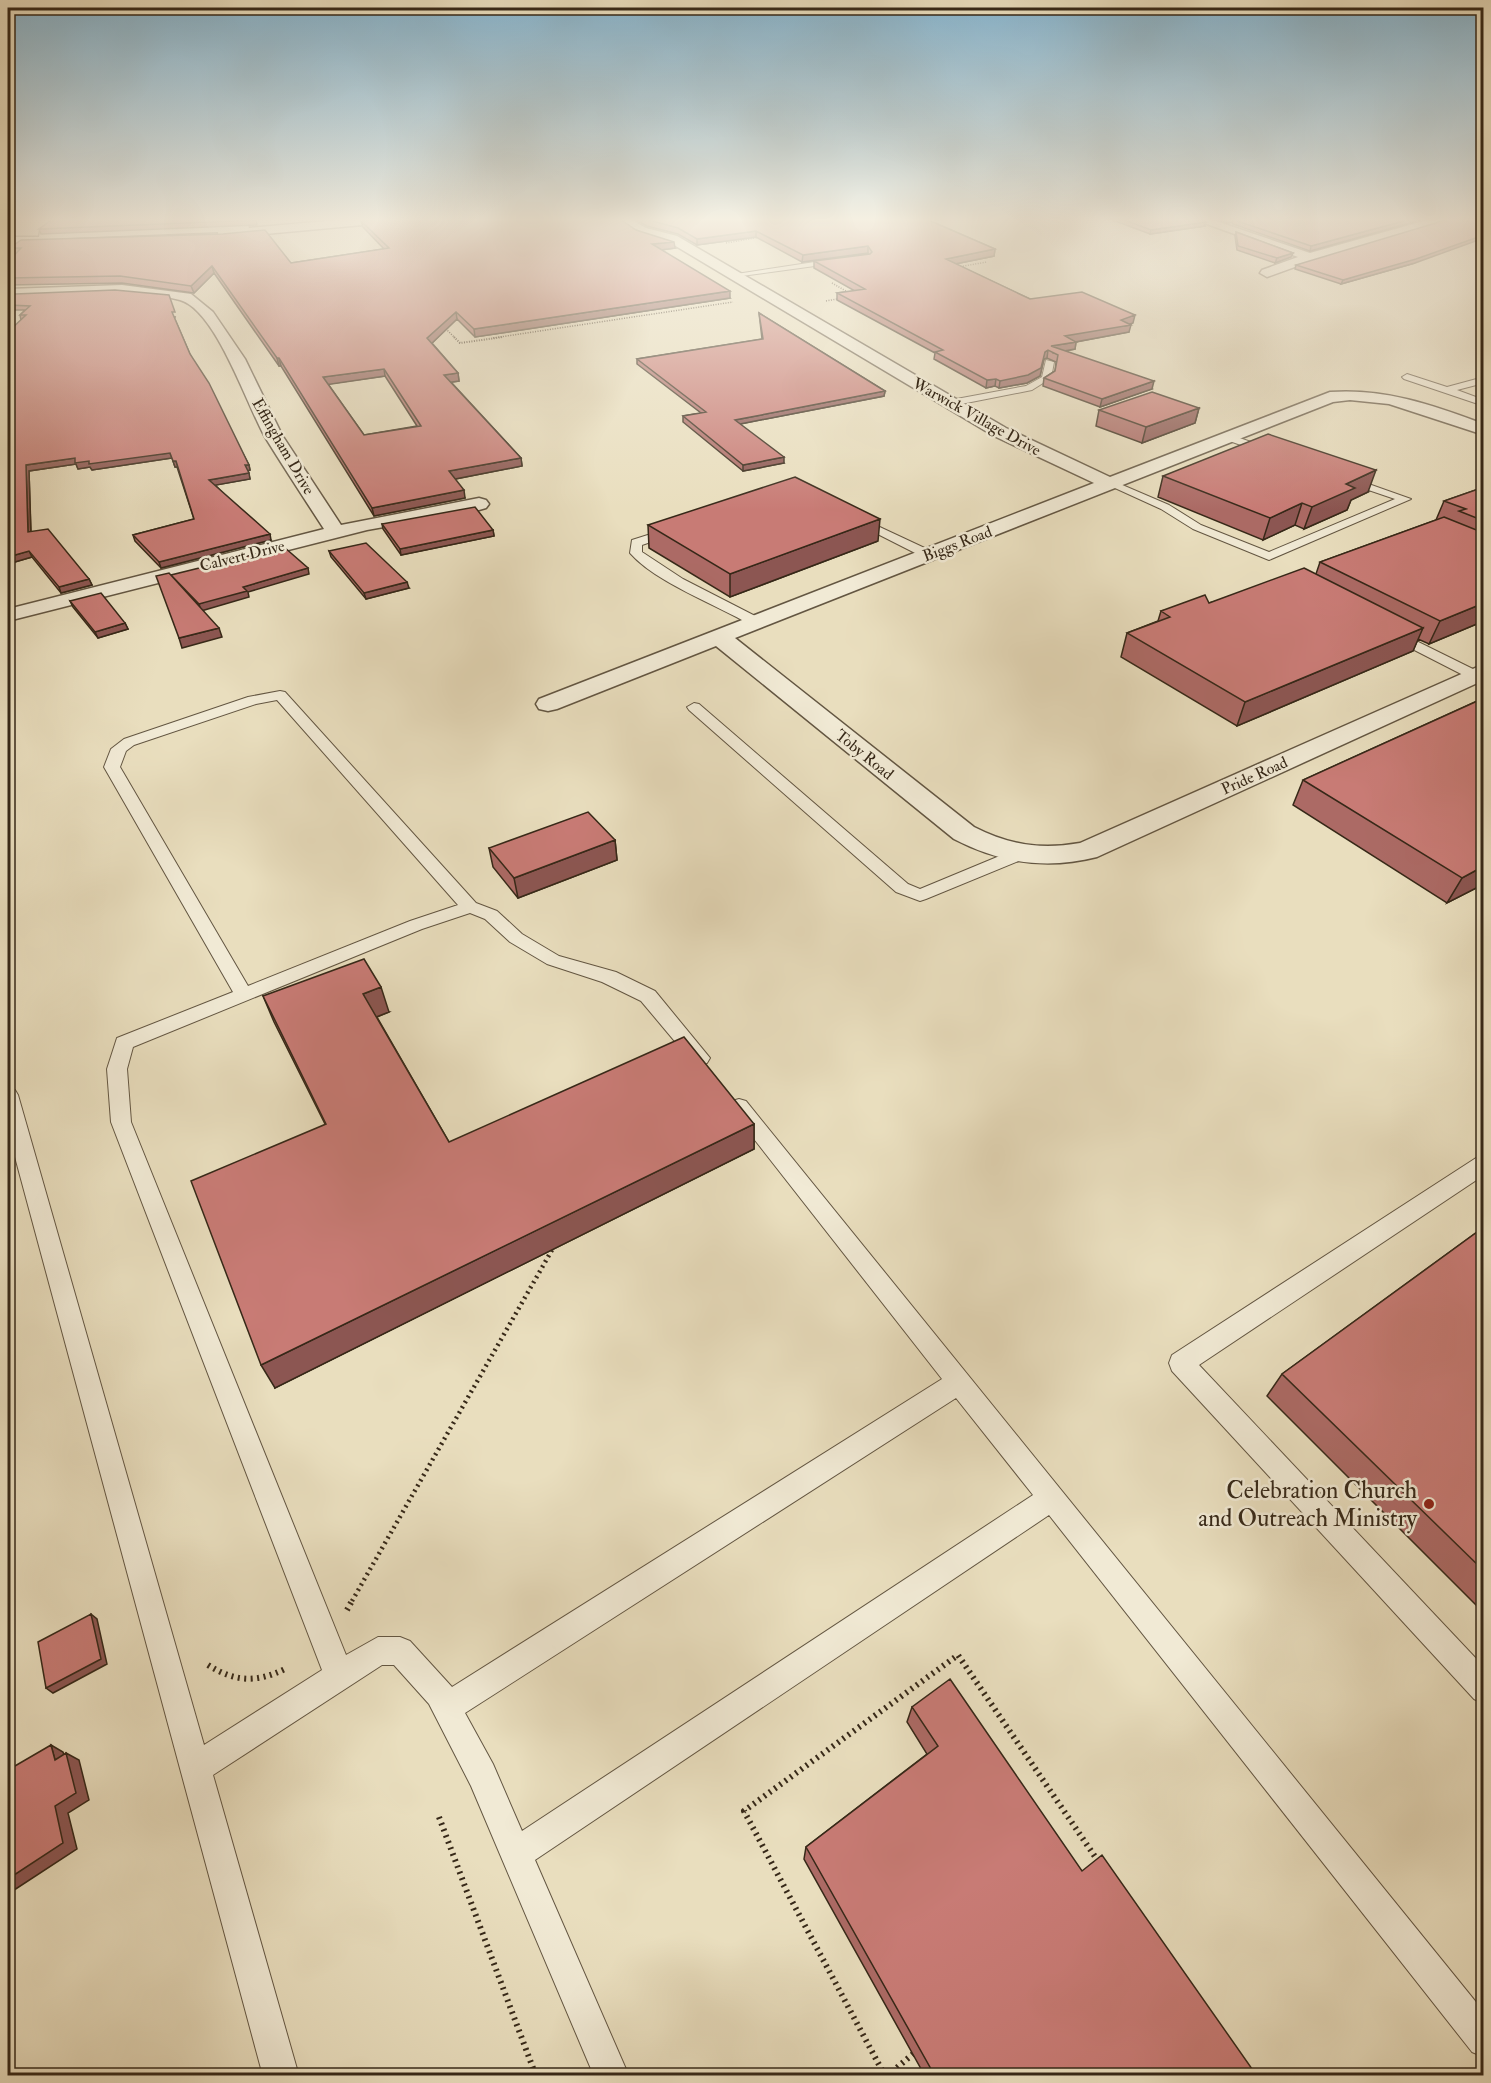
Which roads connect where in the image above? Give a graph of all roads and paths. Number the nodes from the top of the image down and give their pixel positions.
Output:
1 (209, 316) edge
2 (639, 316) edge
3 (804, 316) edge
4 (441, 323) edge
5 (1049, 362) edge
6 (1407, 377) dead end
7 (1484, 380) edge
8 (1447, 390) junction
9 (951, 403) junction
10 (1484, 403) edge
11 (1484, 430) edge
12 (1228, 437) junction
13 (1282, 456) edge
14 (1338, 476) edge
15 (1109, 483) junction
16 (479, 504) dead end
17 (843, 512) edge
18 (681, 528) edge
19 (335, 531) junction
20 (927, 554) junction
21 (8, 615) edge
22 (756, 622) junction
23 (1375, 624) edge
24 (718, 637) junction
25 (1479, 673) edge
26 (548, 704) dead end
27 (694, 707) dead end
28 (1020, 854) junction
29 (470, 907) junction
30 (244, 994) junction
31 (8, 1095) edge
32 (1484, 1164) edge
33 (552, 1250) edge
34 (959, 1382) junction
35 (1051, 1498) junction
36 (345, 1613) dead end
37 (294, 1664) dead end
38 (208, 1665) dead end
39 (339, 1675) junction
40 (1484, 1689) edge
41 (446, 1708) junction
42 (195, 1769) junction
43 (439, 1817) dead end
44 (516, 1854) junction
45 (1103, 1870) edge
46 (1484, 2040) edge
47 (913, 2054) edge
48 (281, 2076) edge
49 (536, 2076) edge
50 (612, 2076) edge
51 (886, 2076) edge

1 - 19 street, Effingham Drive
2 - 4 path
3 - 9 street, Warwick Village Drive
5 - 9 lane
6 - 8 lane
7 - 8 lane
8 - 10 lane
9 - 15 street, Warwick Village Drive
11 - 12 street, Biggs Road
12 - 13 lane
12 - 15 street, Biggs Road
14 - 15 lane
15 - 20 street, Biggs Road
16 - 19 street, Calvert Drive
17 - 20 lane
18 - 22 lane
19 - 21 street, Calvert Drive
20 - 22 street, Biggs Road
22 - 24 street, Biggs Road
23 - 25 lane
24 - 26 street, Biggs Road
24 - 28 street, Toby Road
25 - 28 street, Pride Road
27 - 28 lane
29 - 30 lane
29 - 30 lane
29 - 34 lane
30 - 39 lane
31 - 42 lane
32 - 40 lane
33 - 36 path
34 - 35 lane
34 - 41 lane
35 - 44 lane
35 - 46 lane
37 - 38 path
39 - 41 lane
39 - 42 lane
41 - 44 lane
42 - 48 lane
43 - 49 path
44 - 50 lane
45 - 51 path
47 - 51 path

